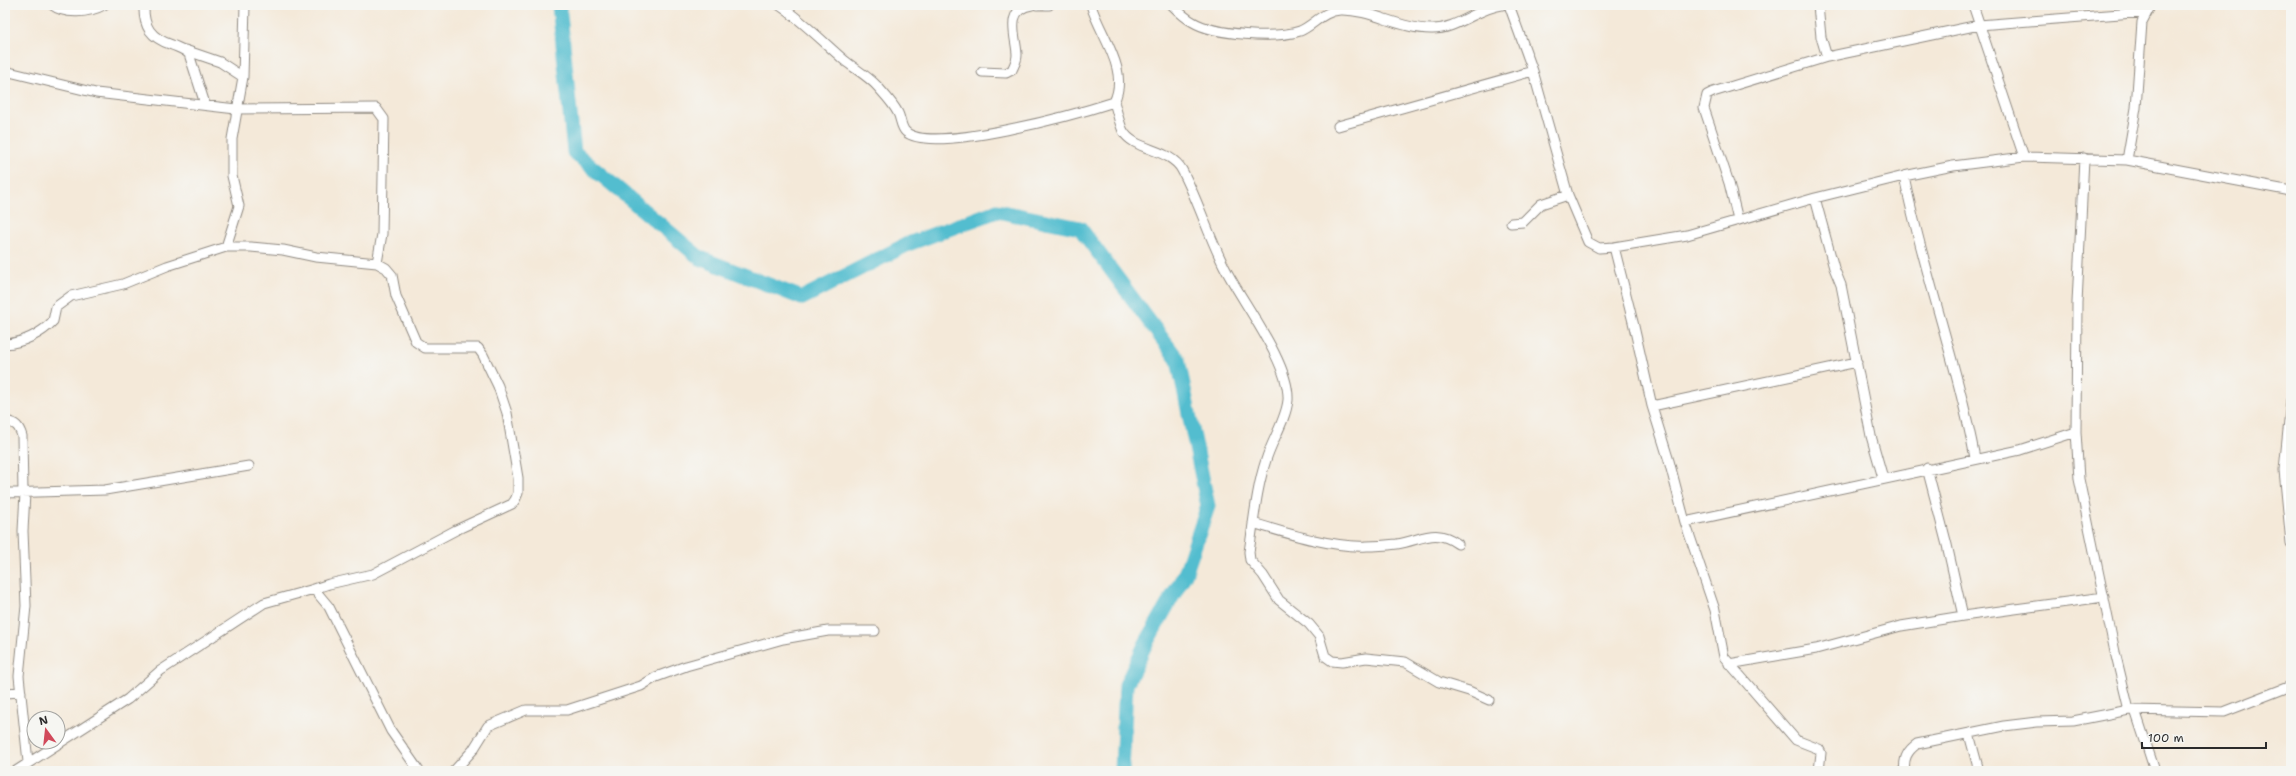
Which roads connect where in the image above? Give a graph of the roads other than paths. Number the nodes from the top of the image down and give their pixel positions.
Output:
1 (52, 5) edge
2 (104, 5) edge
3 (144, 5) edge
4 (245, 5) edge
5 (779, 5) edge
6 (1032, 5) edge
7 (1037, 5) edge
8 (1049, 5) edge
9 (1091, 5) edge
10 (1172, 5) edge
11 (1502, 5) edge
12 (1509, 5) edge
13 (1818, 5) edge
14 (1973, 5) edge
15 (2148, 9) edge
16 (1979, 25) junction
17 (185, 50) junction
18 (1827, 57) junction
19 (5, 71) edge
20 (1533, 71) junction
21 (982, 72) dead end
22 (243, 77) junction
23 (1114, 102) junction
24 (205, 104) junction
25 (236, 108) junction
26 (1338, 126) dead end
27 (2024, 157) junction
28 (2084, 158) junction
29 (2127, 160) junction
30 (1904, 176) junction
31 (2291, 191) edge
32 (1568, 194) junction
33 (1815, 198) junction
34 (1738, 220) junction
35 (1511, 223) dead end
36 (226, 247) junction
37 (1614, 247) junction
38 (377, 263) junction
39 (5, 344) edge
40 (1856, 362) junction
41 (2291, 400) edge
42 (1652, 406) junction
43 (5, 421) edge
44 (2076, 432) junction
45 (1975, 458) junction
46 (249, 466) dead end
47 (1927, 468) junction
48 (1883, 478) junction
49 (5, 493) edge
50 (24, 493) junction
51 (1685, 522) junction
52 (1253, 523) junction
53 (2291, 543) edge
54 (1458, 544) dead end
55 (314, 589) junction
56 (2104, 597) junction
57 (1963, 616) junction
58 (875, 632) dead end
59 (1728, 664) junction
60 (2291, 686) edge
61 (21, 692) junction
62 (5, 693) edge
63 (1489, 700) dead end
64 (2132, 710) junction
65 (1970, 734) junction
66 (28, 762) junction
67 (16, 771) edge
68 (419, 771) edge
69 (454, 771) edge
70 (1819, 771) edge
71 (1905, 771) edge
72 (1979, 771) edge
73 (2155, 771) edge

1 - 2 street
3 - 17 street
4 - 22 street
5 - 23 street
6 - 21 street
7 - 8 street
9 - 23 street
10 - 11 street
12 - 20 street
13 - 18 street
14 - 16 street
15 - 16 street
15 - 29 street
16 - 18 street
16 - 27 street
17 - 22 street
17 - 24 street
18 - 34 street
19 - 24 street
20 - 26 street
20 - 32 street
22 - 25 street
23 - 52 street
24 - 25 street
25 - 36 street
25 - 38 street
27 - 28 street
27 - 30 street
28 - 29 street
28 - 44 street
29 - 31 street
30 - 33 street
30 - 45 street
32 - 35 street
32 - 37 street
33 - 34 street
33 - 40 street
34 - 37 street
36 - 38 street
36 - 39 street
37 - 42 street
38 - 55 street
40 - 42 street
40 - 48 street
41 - 53 street
42 - 51 street
43 - 50 street
44 - 45 street
44 - 56 street
45 - 47 street
46 - 50 street
47 - 48 street
47 - 57 street
48 - 51 street
49 - 50 street
50 - 61 street
51 - 59 street
52 - 54 street
52 - 63 street
55 - 66 street
55 - 68 street
56 - 57 street
56 - 64 street
57 - 59 street
58 - 69 street
59 - 70 street
60 - 64 street
61 - 62 street
61 - 66 street
64 - 65 street
64 - 73 street
65 - 71 street
65 - 72 street
66 - 67 street

